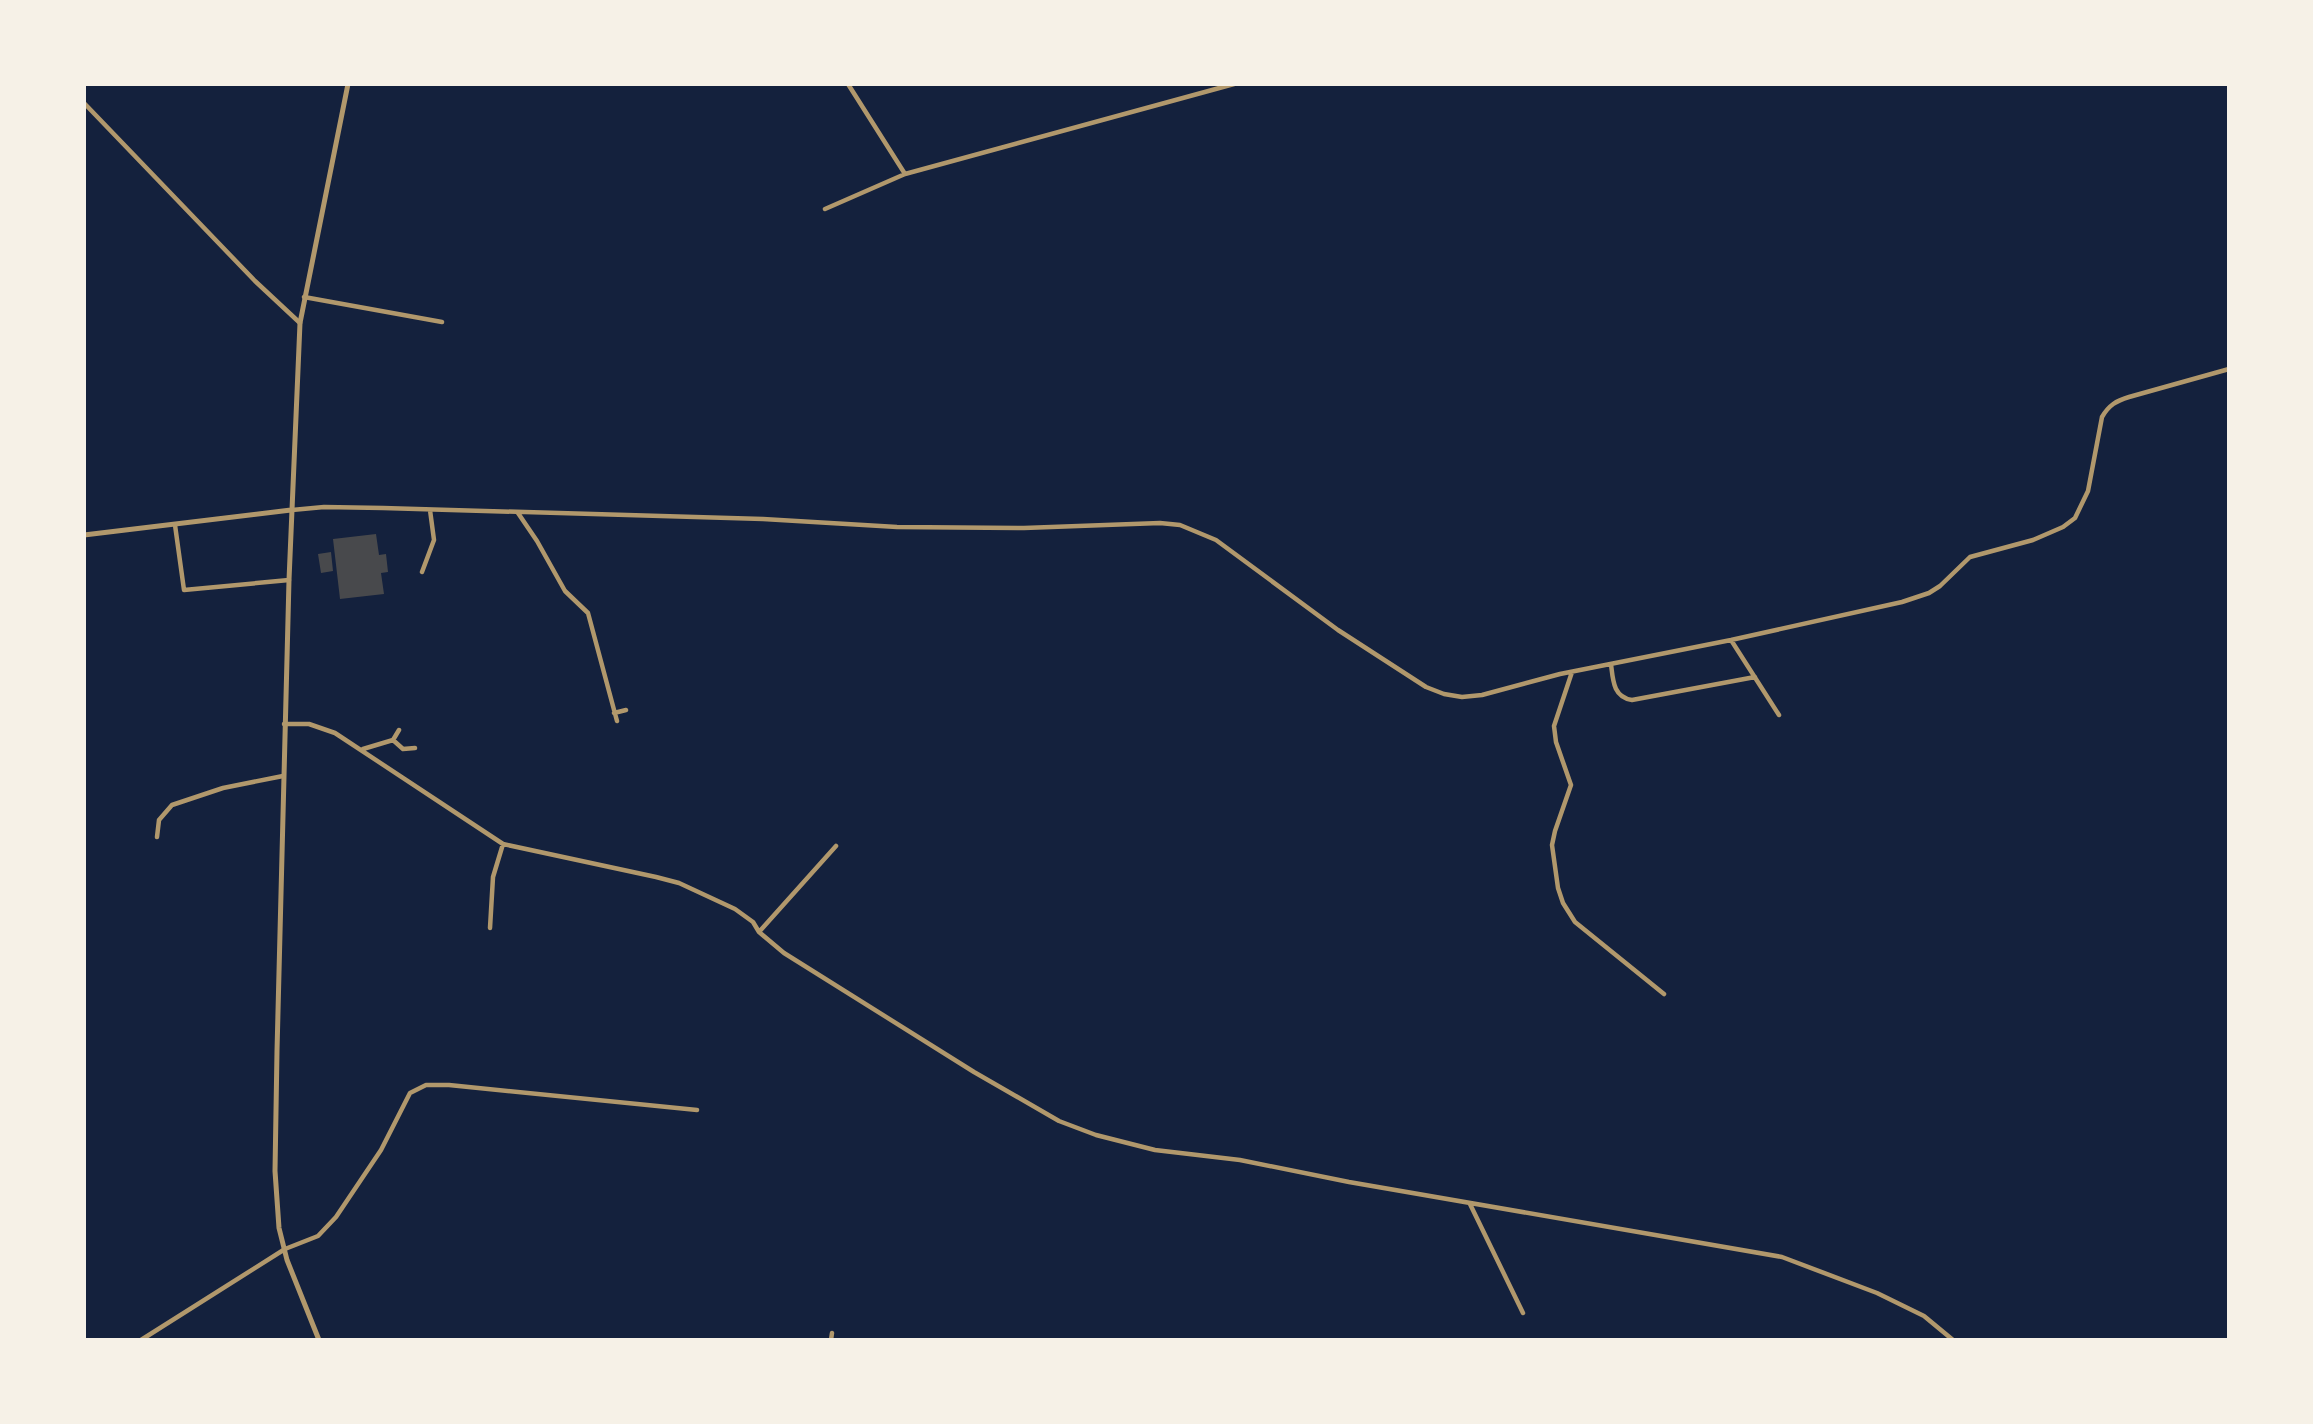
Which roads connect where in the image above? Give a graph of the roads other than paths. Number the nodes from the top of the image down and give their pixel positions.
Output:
1 (348, 84) edge
2 (848, 84) edge
3 (1234, 84) edge
4 (84, 103) edge
5 (905, 174) junction
6 (825, 209) dead end
7 (304, 297) junction
8 (442, 322) dead end
9 (300, 323) junction
10 (2229, 369) edge
11 (291, 510) junction
12 (430, 510) junction
13 (517, 512) junction
14 (175, 525) junction
15 (84, 535) edge
16 (422, 572) dead end
17 (289, 580) junction
18 (1731, 640) junction
19 (1611, 664) junction
20 (1572, 672) junction
21 (1755, 677) junction
22 (626, 710) dead end
23 (614, 713) junction
24 (1779, 715) dead end
25 (617, 721) dead end
26 (284, 724) junction
27 (398, 730) dead end
28 (393, 740) junction
29 (415, 748) dead end
30 (362, 749) junction
31 (283, 776) junction
32 (157, 837) dead end
33 (503, 844) junction
34 (835, 846) dead end
35 (489, 928) dead end
36 (759, 932) junction
37 (1664, 994) dead end
38 (697, 1110) dead end
39 (1469, 1203) junction
40 (285, 1249) junction
41 (1523, 1313) dead end
42 (832, 1333) dead end
43 (141, 1340) edge
44 (319, 1340) edge
45 (831, 1340) edge
46 (1953, 1340) edge

1 - 7 street
2 - 5 street
3 - 5 street
4 - 9 street
5 - 6 street
7 - 8 street
7 - 9 street
9 - 11 street
10 - 18 street
11 - 12 street
11 - 14 street
11 - 17 street
12 - 13 street
12 - 16 street
13 - 20 street
13 - 23 street
14 - 15 street
14 - 17 street
17 - 26 street
18 - 19 street
18 - 21 street
19 - 20 street
19 - 21 street
20 - 37 street
21 - 24 street
22 - 23 street
23 - 25 street
26 - 30 street
26 - 31 street
27 - 28 street
28 - 29 street
28 - 30 street
30 - 33 street
31 - 32 street
31 - 40 street
33 - 35 street
33 - 36 street
34 - 36 street
36 - 39 street
38 - 40 street
39 - 41 street
39 - 46 street
40 - 43 street
40 - 44 street
42 - 45 street

